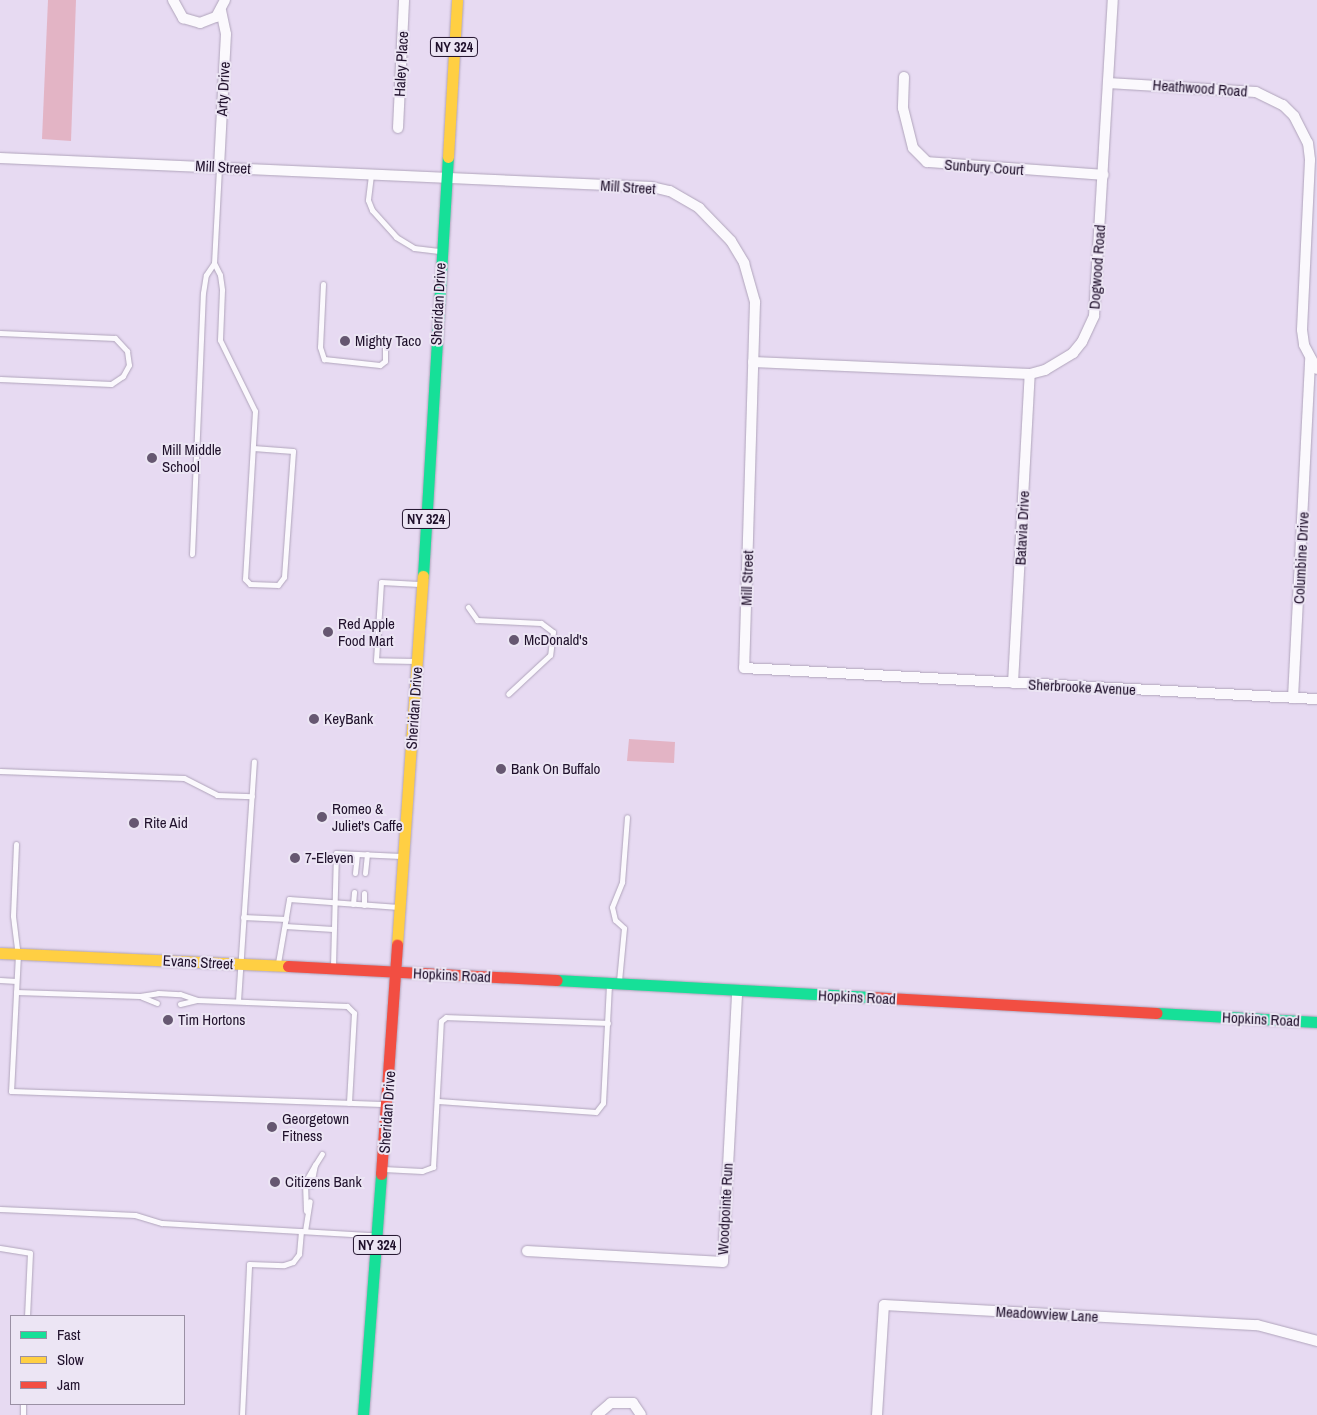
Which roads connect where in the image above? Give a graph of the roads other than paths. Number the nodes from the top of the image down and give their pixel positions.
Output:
1 (173, 0) edge
2 (224, 0) edge
3 (404, 0) edge
4 (457, 0) edge
5 (1113, 0) edge
6 (221, 10) junction
7 (904, 77) dead end
8 (1108, 82) junction
9 (398, 128) dead end
10 (0, 158) edge
11 (219, 167) junction
12 (372, 174) junction
13 (1104, 175) junction
14 (446, 178) junction
15 (441, 252) junction
16 (214, 264) junction
17 (323, 284) dead end
18 (0, 333) edge
19 (386, 341) dead end
20 (1310, 359) junction
21 (753, 362) junction
22 (1317, 369) edge
23 (1030, 374) junction
24 (0, 379) edge
25 (254, 448) junction
26 (192, 554) dead end
27 (422, 584) junction
28 (468, 607) dead end
29 (417, 662) junction
30 (848, 673) joint
31 (1013, 683) junction
32 (508, 694) dead end
33 (1293, 698) junction
34 (1317, 699) edge
35 (254, 762) dead end
36 (0, 770) edge
37 (252, 796) junction
38 (627, 817) dead end
39 (16, 844) dead end
40 (357, 854) junction
41 (367, 854) junction
42 (404, 856) junction
43 (355, 873) dead end
44 (365, 873) dead end
45 (354, 892) dead end
46 (364, 893) dead end
47 (333, 903) junction
48 (353, 904) junction
49 (364, 905) junction
50 (400, 907) junction
51 (243, 917) junction
52 (286, 919) junction
53 (285, 926) junction
54 (333, 929) junction
55 (0, 953) edge
56 (18, 954) junction
57 (239, 964) junction
58 (278, 966) junction
59 (333, 968) junction
60 (396, 971) junction
61 (0, 980) edge
62 (16, 981) junction
63 (614, 984) junction
64 (737, 990) junction
65 (16, 992) junction
66 (140, 996) junction
67 (197, 1000) junction
68 (238, 1001) junction
69 (157, 1003) dead end
70 (180, 1004) dead end
71 (1317, 1022) edge
72 (608, 1023) junction
73 (438, 1101) junction
74 (349, 1103) junction
75 (388, 1104) junction
76 (322, 1154) dead end
77 (315, 1165) junction
78 (382, 1169) junction
79 (311, 1185) dead end
80 (310, 1201) dead end
81 (0, 1209) edge
82 (306, 1211) junction
83 (303, 1231) junction
84 (378, 1235) junction
85 (0, 1248) edge
86 (527, 1251) dead end
87 (27, 1315) edge
88 (1317, 1341) edge
89 (242, 1415) edge
90 (363, 1415) edge
91 (598, 1415) edge
92 (641, 1415) edge
93 (877, 1415) edge

1 - 6 street
2 - 6 street, Arty Drive
3 - 9 street, Haley Place
4 - 14 main road, Sheridan Drive / NY 324
5 - 8 street, Dogwood Road
6 - 11 street, Arty Drive
7 - 13 street, Sunbury Court
8 - 13 street, Dogwood Road
8 - 20 street, Heathwood Road
10 - 11 street, Mill Street
11 - 12 street, Mill Street
11 - 16 lane
12 - 14 street, Mill Street
12 - 15 lane
13 - 23 street, Dogwood Road
14 - 15 main road, Sheridan Drive / NY 324
14 - 21 street, Mill Street
15 - 27 main road, Sheridan Drive / NY 324
16 - 25 lane
16 - 26 lane
17 - 19 lane
18 - 24 lane
20 - 22 street, Heathwood Road
20 - 33 street, Columbine Drive
21 - 23 street, Dogwood Road
21 - 30 street, Mill Street
23 - 31 street, Batavia Drive
25 - 25 lane
27 - 29 main road, Sheridan Drive / NY 324
27 - 29 lane
28 - 32 lane
29 - 42 main road, Sheridan Drive / NY 324
30 - 31 street, Sherbrooke Avenue
31 - 33 street, Sherbrooke Avenue
33 - 34 street, Sherbrooke Avenue
35 - 37 lane
36 - 37 lane
37 - 51 lane
38 - 63 lane
39 - 56 lane
40 - 41 lane
40 - 43 lane
40 - 47 lane
41 - 42 lane
41 - 44 lane
42 - 50 main road, Sheridan Drive / NY 324
45 - 48 lane
46 - 49 lane
47 - 48 lane
47 - 52 lane
47 - 54 lane
48 - 49 lane
49 - 50 lane
50 - 60 main road, Sheridan Drive / NY 324
51 - 52 lane
51 - 57 lane
52 - 53 lane
53 - 54 lane
53 - 58 lane
54 - 59 lane
55 - 56 main road, Evans Street
56 - 57 main road, Evans Street
56 - 62 lane
57 - 58 main road, Evans Street
57 - 68 lane
58 - 59 main road, Evans Street
59 - 60 main road, Evans Street
60 - 63 main road, Hopkins Road
60 - 75 main road, Sheridan Drive / NY 324
61 - 62 lane
62 - 65 lane
63 - 64 main road, Hopkins Road
63 - 72 lane
64 - 71 main road, Hopkins Road
64 - 86 street, Woodpointe Run
65 - 66 lane
65 - 74 lane
66 - 67 lane
66 - 69 lane
67 - 68 lane
67 - 70 lane
68 - 74 lane
72 - 73 lane
72 - 73 lane
73 - 78 lane
74 - 75 lane
75 - 78 main road, Sheridan Drive / NY 324
76 - 77 lane
77 - 79 lane
77 - 82 lane
78 - 84 main road, Sheridan Drive / NY 324
80 - 82 lane
81 - 83 lane
82 - 83 lane
83 - 84 lane
83 - 89 lane
84 - 90 main road, Sheridan Drive / NY 324
85 - 87 lane
88 - 93 street, Meadowview Lane
91 - 92 street

